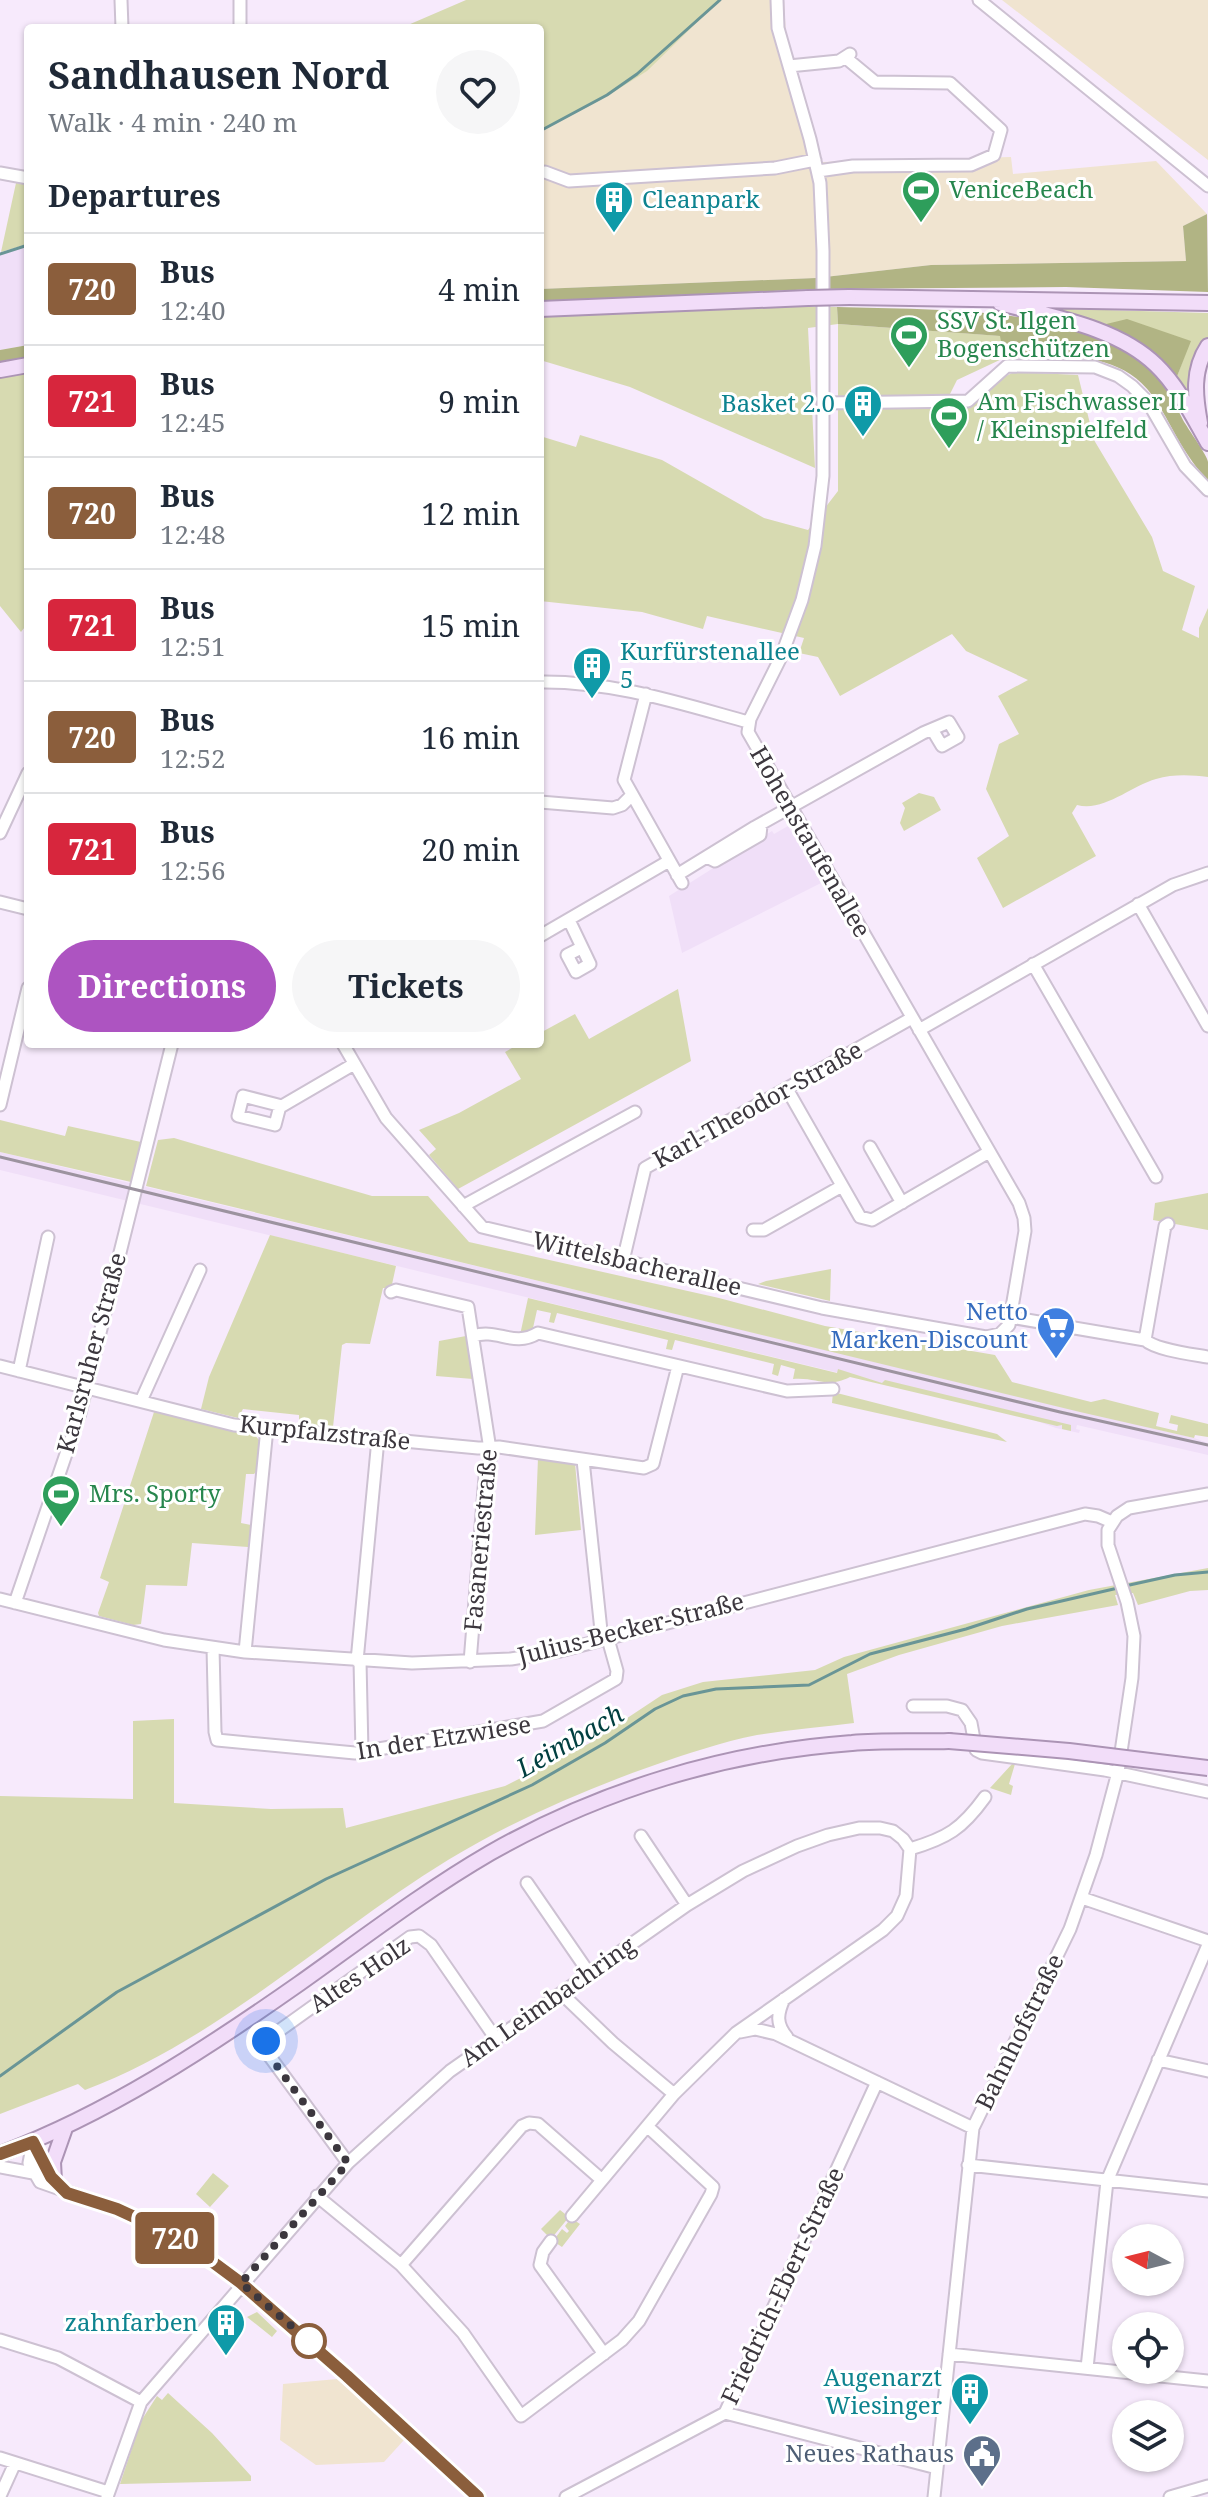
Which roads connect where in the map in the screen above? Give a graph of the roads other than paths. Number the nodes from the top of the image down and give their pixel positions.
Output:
1 (121, 0) edge
2 (240, 0) edge
3 (777, 0) edge
4 (979, 0) edge
5 (122, 24) edge
6 (240, 24) edge
7 (789, 66) junction
8 (816, 165) junction
9 (545, 172) dead end
10 (0, 173) edge
11 (24, 177) edge
12 (1208, 186) edge
13 (815, 294) junction
14 (980, 298) junction
15 (1208, 303) edge
16 (544, 309) edge
17 (1208, 346) edge
18 (24, 366) edge
19 (0, 370) edge
20 (824, 403) junction
21 (1205, 437) edge
22 (1208, 490) edge
23 (544, 682) edge
24 (646, 694) junction
25 (748, 722) junction
26 (933, 731) dead end
27 (24, 782) edge
28 (632, 795) junction
29 (544, 802) edge
30 (791, 809) junction
31 (0, 833) edge
32 (669, 861) junction
33 (1208, 873) edge
34 (0, 902) edge
35 (1138, 904) junction
36 (24, 908) edge
37 (569, 920) junction
38 (544, 934) edge
39 (581, 948) dead end
40 (1033, 964) junction
41 (24, 1005) edge
42 (912, 1018) junction
43 (1208, 1026) edge
44 (919, 1030) junction
45 (171, 1048) edge
46 (348, 1048) edge
47 (354, 1064) junction
48 (787, 1089) junction
49 (0, 1105) edge
50 (280, 1106) dead end
51 (635, 1112) dead end
52 (870, 1147) dead end
53 (989, 1152) junction
54 (1156, 1177) dead end
55 (842, 1186) junction
56 (902, 1203) junction
57 (463, 1206) junction
58 (1168, 1224) dead end
59 (753, 1230) dead end
60 (48, 1237) dead end
61 (623, 1261) junction
62 (200, 1270) dead end
63 (391, 1292) dead end
64 (1010, 1317) junction
65 (473, 1336) junction
66 (1145, 1340) junction
67 (1208, 1357) edge
68 (0, 1366) edge
69 (678, 1366) junction
70 (19, 1371) junction
71 (87, 1387) junction
72 (833, 1389) dead end
73 (141, 1401) junction
74 (267, 1428) junction
75 (378, 1439) junction
76 (491, 1448) junction
77 (583, 1460) junction
78 (1208, 1494) edge
79 (1112, 1522) junction
80 (0, 1599) edge
81 (15, 1603) junction
82 (605, 1639) junction
83 (213, 1648) junction
84 (245, 1652) junction
85 (358, 1661) junction
86 (470, 1662) junction
87 (913, 1706) dead end
88 (362, 1752) junction
89 (1208, 1768) edge
90 (1118, 1772) junction
91 (1208, 1792) edge
92 (985, 1797) dead end
93 (641, 1836) dead end
94 (910, 1849) junction
95 (527, 1883) dead end
96 (1082, 1898) junction
97 (687, 1905) junction
98 (1208, 1943) edge
99 (589, 1973) junction
100 (562, 1994) junction
101 (784, 1998) junction
102 (736, 2033) junction
103 (496, 2039) junction
104 (789, 2040) junction
105 (1158, 2060) junction
106 (1208, 2071) edge
107 (877, 2082) junction
108 (674, 2094) junction
109 (648, 2127) junction
110 (65, 2128) junction
111 (973, 2128) junction
112 (33, 2142) junction
113 (0, 2154) edge
114 (348, 2163) junction
115 (968, 2165) junction
116 (0, 2167) edge
117 (33, 2173) junction
118 (602, 2180) junction
119 (54, 2181) junction
120 (1107, 2181) junction
121 (1208, 2191) edge
122 (67, 2193) junction
123 (317, 2196) junction
124 (572, 2216) dead end
125 (551, 2241) dead end
126 (401, 2265) junction
127 (241, 2283) junction
128 (0, 2340) edge
129 (604, 2354) junction
130 (949, 2354) junction
131 (1087, 2368) junction
132 (1208, 2381) edge
133 (141, 2402) junction
134 (725, 2413) junction
135 (0, 2458) edge
136 (15, 2463) junction
137 (937, 2468) junction
138 (1208, 2486) edge
139 (107, 2495) edge
140 (0, 2496) edge
141 (478, 2497) edge
142 (566, 2497) edge
143 (934, 2497) edge
144 (1170, 2497) edge

1 - 5 street
2 - 6 street
3 - 7 street, Hohenstaufenallee
4 - 12 street
7 - 8 street, Hohenstaufenallee
7 - 8 street
8 - 9 street
8 - 13 street, Hohenstaufenallee
10 - 11 street
13 - 14 main road, bridge
13 - 16 main road
13 - 20 street, Hohenstaufenallee
14 - 15 main road
14 - 21 main road
17 - 21 main road
18 - 19 main road
20 - 22 street
20 - 25 street, Hohenstaufenallee
23 - 24 street
24 - 25 street
24 - 28 street
25 - 30 street, Hohenstaufenallee
26 - 30 street
27 - 31 street
28 - 29 street
28 - 32 street
30 - 32 street
30 - 42 street, Hohenstaufenallee
32 - 37 street
33 - 35 street
34 - 36 street
35 - 40 street
35 - 43 street
37 - 38 street
37 - 39 street
40 - 44 street
40 - 54 street
41 - 49 street
42 - 44 street, Hohenstaufenallee
42 - 48 street, Karl-Theodor-Straße
44 - 53 street, Hohenstaufenallee
45 - 71 street, Karlsruher Straße
46 - 47 street, Wittelsbacherallee
47 - 50 street
47 - 57 street, Wittelsbacherallee
48 - 55 street
48 - 61 street, Karl-Theodor-Straße
51 - 57 street
52 - 56 street
53 - 56 street
53 - 64 street, Hohenstaufenallee
55 - 56 street
55 - 59 street
57 - 61 street, Wittelsbacherallee
58 - 66 street
60 - 70 street
61 - 64 street, Wittelsbacherallee
62 - 73 street
63 - 65 street, Fasaneriestraße
64 - 66 street
65 - 69 street
65 - 76 street, Fasaneriestraße
66 - 67 street
68 - 70 street, Kurpfalzstraße
69 - 72 street
69 - 77 street, Kurpfalzstraße
70 - 71 street, Kurpfalzstraße
71 - 73 street, Kurpfalzstraße
71 - 81 street, Karlsruher Straße
73 - 74 street, Kurpfalzstraße
74 - 75 street, Kurpfalzstraße
74 - 84 street
75 - 76 street, Kurpfalzstraße
75 - 85 street
76 - 77 street, Kurpfalzstraße
76 - 86 street, Fasaneriestraße
77 - 82 street
78 - 79 street
79 - 82 street, Julius-Becker-Straße
79 - 90 street, Bahnhofstraße
80 - 81 street, Julius-Becker-Straße
81 - 83 street, Julius-Becker-Straße
82 - 86 street, Julius-Becker-Straße
82 - 88 street, In der Etzwiese
83 - 84 street, Julius-Becker-Straße
83 - 88 street, In der Etzwiese
84 - 85 street, Julius-Becker-Straße
85 - 86 street, Julius-Becker-Straße
85 - 88 street
87 - 90 street
89 - 110 main road, bridge
90 - 91 street
90 - 96 street, Bahnhofstraße
92 - 94 street
93 - 97 street
94 - 97 street, Am Leimbachring
94 - 101 street
95 - 99 street
96 - 98 street
96 - 111 street, Bahnhofstraße
97 - 99 street, Am Leimbachring
98 - 105 street
99 - 100 street, Am Leimbachring
100 - 103 street, Am Leimbachring
100 - 108 street
101 - 102 street
101 - 104 street
102 - 104 street
102 - 108 street
103 - 114 street, Am Leimbachring
103 - 114 street, Altes Holz
104 - 107 street
105 - 106 street
105 - 120 street
107 - 111 street
107 - 134 street, Friedrich-Ebert-Straße
108 - 109 street
109 - 118 street
109 - 129 street
110 - 112 main road
110 - 119 main road
111 - 115 street, Bahnhofstraße
112 - 113 main road
112 - 117 street
112 - 119 street
114 - 123 street, Am Leimbachring
115 - 120 street
115 - 130 street, Bahnhofstraße
116 - 117 street
117 - 122 street
118 - 124 street
118 - 126 street
119 - 122 street
120 - 121 street
120 - 131 street
122 - 127 street
123 - 126 street
123 - 127 street, Am Leimbachring
125 - 129 street
126 - 129 street
127 - 133 street, Am Leimbachring
127 - 141 street
128 - 133 street
130 - 131 street
130 - 137 street, Bahnhofstraße
131 - 132 street
133 - 139 street, Am Leimbachring
134 - 137 street
134 - 142 street, Friedrich-Ebert-Straße
135 - 136 street
136 - 139 street
136 - 140 street
137 - 143 street, Bahnhofstraße
138 - 144 street

